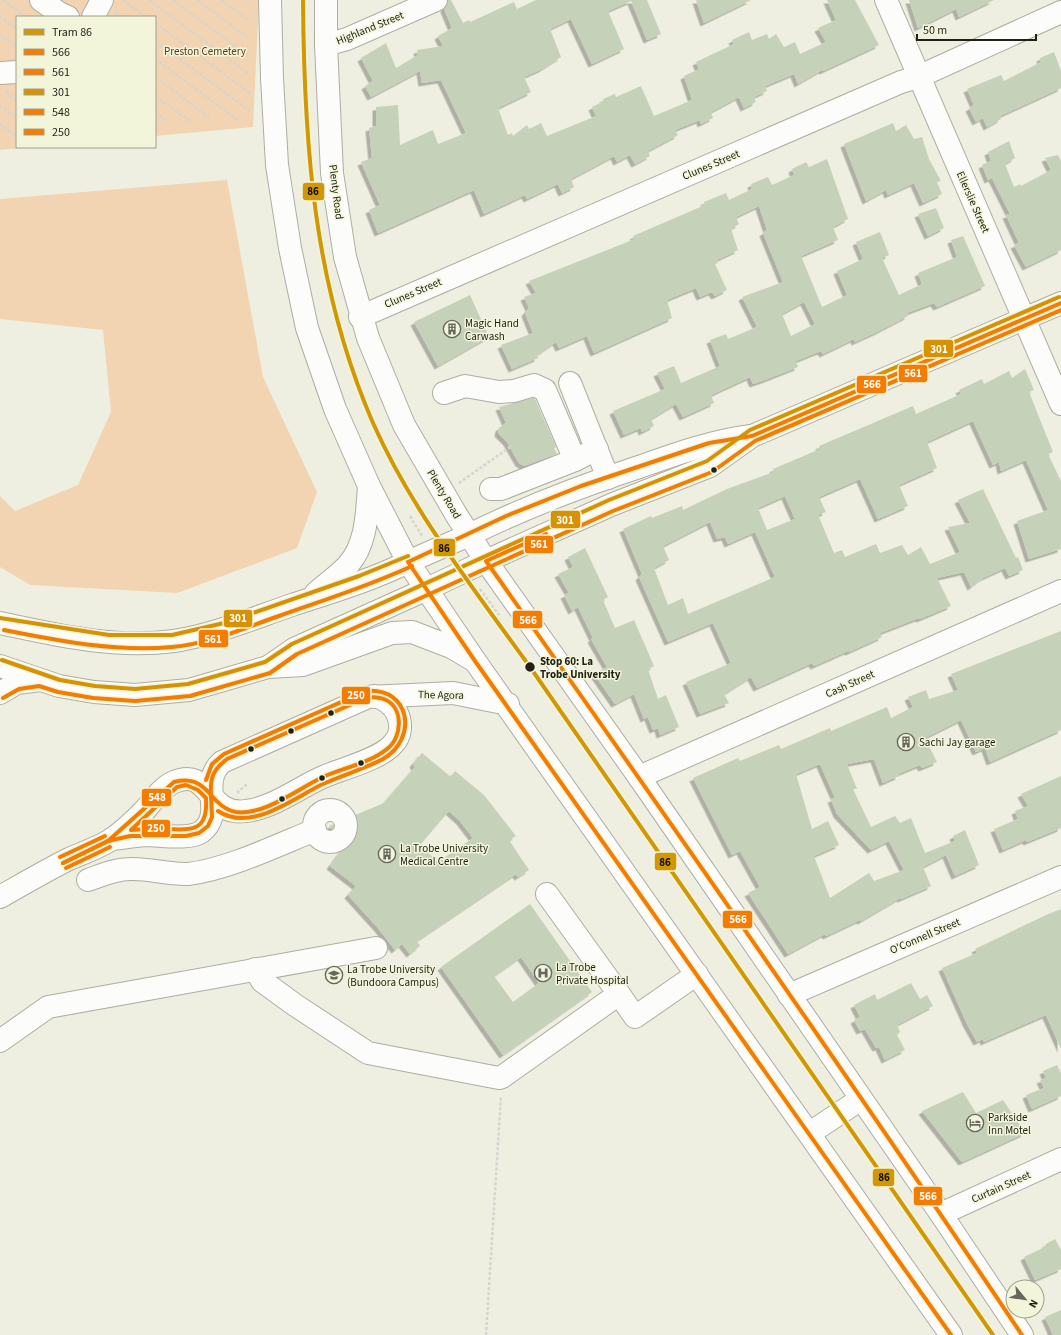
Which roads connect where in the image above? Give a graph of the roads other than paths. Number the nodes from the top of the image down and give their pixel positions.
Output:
1 (41, 0) edge
2 (270, 0) edge
3 (326, 0) edge
4 (436, 0) edge
5 (886, 0) edge
6 (1061, 12) edge
7 (66, 16) edge
8 (326, 45) junction
9 (16, 72) edge
10 (0, 74) edge
11 (918, 76) junction
12 (1061, 303) edge
13 (360, 317) junction
14 (1025, 320) junction
15 (570, 383) dead end
16 (442, 394) dead end
17 (1061, 404) edge
18 (752, 436) junction
19 (597, 449) junction
20 (575, 460) junction
21 (613, 476) junction
22 (516, 482) junction
23 (369, 486) junction
24 (491, 488) dead end
25 (652, 490) junction
26 (612, 505) junction
27 (516, 512) junction
28 (469, 535) junction
29 (486, 561) junction
30 (408, 562) junction
31 (427, 589) junction
32 (1061, 591) edge
33 (309, 599) junction
34 (1, 626) edge
35 (475, 661) junction
36 (0, 666) edge
37 (268, 667) junction
38 (40, 680) junction
39 (0, 693) edge
40 (374, 696) junction
41 (508, 704) junction
42 (639, 777) junction
43 (211, 794) junction
44 (315, 830) dead end
45 (112, 839) junction
46 (1061, 877) edge
47 (88, 880) dead end
48 (547, 894) dead end
49 (0, 897) edge
50 (376, 948) dead end
51 (255, 969) junction
52 (697, 974) junction
53 (618, 994) junction
54 (789, 995) junction
55 (0, 1041) edge
56 (861, 1099) junction
57 (810, 1133) junction
58 (1061, 1159) edge
59 (941, 1214) junction
60 (952, 1335) edge
61 (1022, 1335) edge

1 - 7 main road
2 - 23 main road
3 - 8 main road, Plenty Road
4 - 8 main road, Highland Street
5 - 11 main road, Ellerslie Street
6 - 11 main road, Clunes Street
8 - 13 main road, Plenty Road
9 - 10 main road
11 - 13 main road, Clunes Street
11 - 14 main road, Ellerslie Street
12 - 14 main road
13 - 28 main road, Plenty Road
14 - 17 main road, Ellerslie Street
14 - 18 main road
15 - 19 main road
16 - 20 main road
18 - 21 main road
18 - 25 main road
19 - 20 main road
19 - 21 main road
20 - 22 main road
21 - 25 main road
21 - 27 main road
22 - 24 main road
22 - 27 main road
23 - 30 main road
23 - 33 main road
25 - 26 main road
26 - 27 main road
26 - 29 main road
27 - 28 main road
28 - 29 main road, Plenty Road
28 - 30 main road
29 - 31 main road
29 - 42 main road, Plenty Road
30 - 31 main road
30 - 33 main road
31 - 35 main road
31 - 37 main road
32 - 42 main road, Cash Street
33 - 34 main road
35 - 37 main road
35 - 41 main road
36 - 38 main road
37 - 38 main road
38 - 39 main road
40 - 41 main road, The Agora
40 - 43 main road, The Agora
40 - 43 main road
41 - 52 main road
42 - 54 main road, Plenty Road
43 - 45 main road
43 - 45 main road, The Agora
44 - 47 main road
45 - 49 main road
46 - 54 main road, O'Connell Street
48 - 53 main road
50 - 51 main road
51 - 53 main road
51 - 55 main road
52 - 53 main road
52 - 57 main road
54 - 56 main road, Plenty Road
56 - 57 main road
56 - 59 main road, Plenty Road
57 - 60 main road
58 - 59 main road, Curtain Street
59 - 61 main road, Plenty Road

